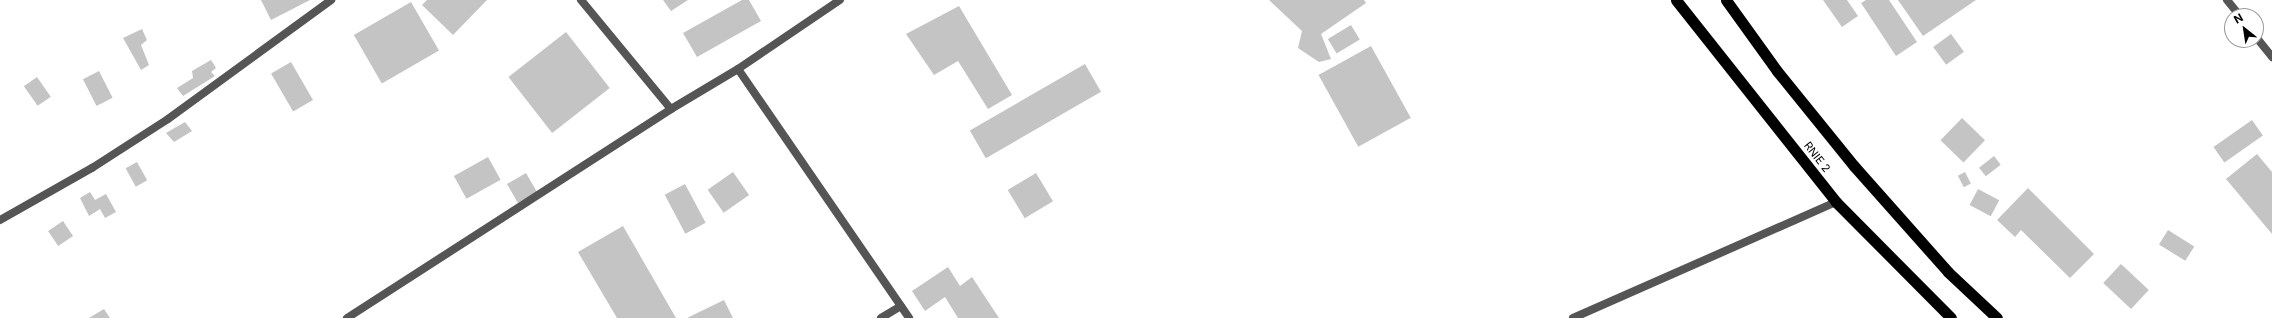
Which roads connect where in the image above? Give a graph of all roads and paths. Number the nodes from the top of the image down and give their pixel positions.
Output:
1 (331, 0) edge
2 (581, 0) edge
3 (840, 0) edge
4 (1676, 0) edge
5 (1726, 0) edge
6 (2227, 0) edge
7 (2234, 8) edge
8 (2264, 47) edge
9 (2272, 57) edge
10 (738, 69) junction
11 (671, 109) junction
12 (1836, 202) junction
13 (0, 220) edge
14 (901, 306) junction
15 (347, 318) edge
16 (881, 318) edge
17 (909, 318) edge
18 (1573, 318) edge
19 (1951, 318) edge
20 (1997, 318) edge

1 - 13 street
2 - 11 street
3 - 10 street
4 - 12 highway, RNIE 2 / RNIE 2
5 - 20 highway, RNIE 2 / RNIE 2
6 - 7 street
8 - 9 street
10 - 11 street
10 - 14 street
11 - 15 street
12 - 18 street
12 - 19 highway, RNIE 2 / RNIE 2
14 - 16 street
14 - 17 street

